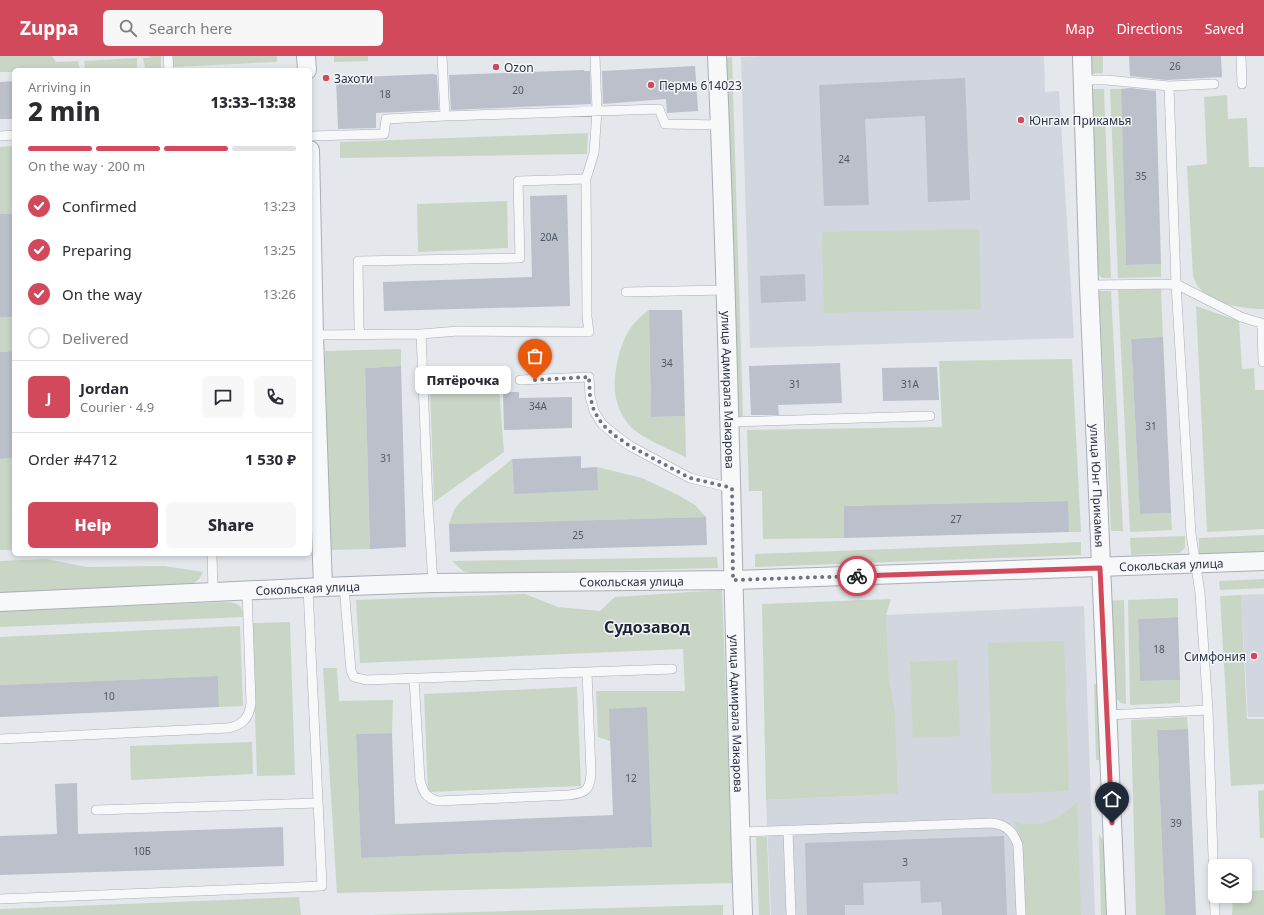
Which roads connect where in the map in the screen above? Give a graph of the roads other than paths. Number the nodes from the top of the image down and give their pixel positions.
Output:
1 (168, 56) edge
2 (306, 56) edge
3 (442, 56) edge
4 (595, 56) edge
5 (717, 56) edge
6 (1082, 56) edge
7 (1241, 56) edge
8 (169, 68) edge
9 (307, 68) edge
10 (1082, 80) junction
11 (1214, 84) dead end
12 (1242, 84) dead end
13 (1169, 86) junction
14 (598, 111) junction
15 (445, 116) junction
16 (720, 125) junction
17 (0, 136) edge
18 (12, 136) edge
19 (312, 136) edge
20 (586, 180) junction
21 (312, 279) edge
22 (1176, 284) junction
23 (1089, 285) junction
24 (726, 290) junction
25 (626, 292) dead end
26 (1263, 324) edge
27 (421, 334) junction
28 (361, 335) junction
29 (313, 339) edge
30 (1264, 362) edge
31 (520, 380) dead end
32 (314, 416) edge
33 (930, 416) dead end
34 (729, 422) junction
35 (732, 488) junction
36 (212, 556) edge
37 (1264, 562) edge
38 (1195, 564) junction
39 (1100, 568) junction
40 (733, 580) junction
41 (434, 583) junction
42 (344, 586) junction
43 (316, 587) junction
44 (247, 590) junction
45 (213, 591) junction
46 (0, 602) edge
47 (672, 669) dead end
48 (587, 672) junction
49 (414, 679) junction
50 (1208, 710) junction
51 (1107, 715) junction
52 (0, 738) edge
53 (318, 803) junction
54 (96, 810) dead end
55 (788, 831) junction
56 (740, 832) junction
57 (0, 899) edge
58 (743, 915) edge
59 (791, 915) edge
60 (1021, 915) edge
61 (1116, 915) edge
62 (1216, 915) edge

1 - 8 lane
2 - 9 street
3 - 15 lane
4 - 14 lane
5 - 16 street, улица Адмирала Макарова
6 - 10 street, улица Юнг Прикамья
7 - 12 lane
10 - 13 lane
10 - 23 street, улица Юнг Прикамья
11 - 13 lane
13 - 22 lane
14 - 15 lane
14 - 16 lane
14 - 20 lane
15 - 19 lane
16 - 24 street, улица Адмирала Макарова
17 - 18 lane
20 - 27 lane
20 - 28 lane
21 - 29 street
22 - 23 lane
22 - 26 lane
22 - 38 lane
23 - 39 street, улица Юнг Прикамья
24 - 25 lane
24 - 34 street, улица Адмирала Макарова
26 - 30 lane
27 - 28 lane
27 - 41 lane
28 - 29 lane
29 - 32 street
31 - 35 lane
32 - 43 street
33 - 34 lane
34 - 35 street, улица Адмирала Макарова
35 - 40 street, улица Адмирала Макарова
36 - 45 lane
37 - 38 street, Сокольская улица
38 - 39 street, Сокольская улица
38 - 50 lane
39 - 40 street, Сокольская улица
39 - 51 street, улица Юнг Прикамья
40 - 41 street, Сокольская улица
40 - 56 street, улица Адмирала Макарова
41 - 42 street, Сокольская улица
42 - 43 street, Сокольская улица
42 - 49 lane
43 - 44 street, Сокольская улица
43 - 53 lane
44 - 45 street, Сокольская улица
44 - 52 lane
45 - 46 street, Сокольская улица
47 - 48 lane
48 - 49 lane
48 - 49 lane
50 - 51 lane
50 - 62 lane
51 - 61 street, улица Юнг Прикамья
53 - 54 lane
53 - 57 lane
55 - 56 lane
55 - 59 lane
55 - 60 lane
56 - 58 street, улица Адмирала Макарова

